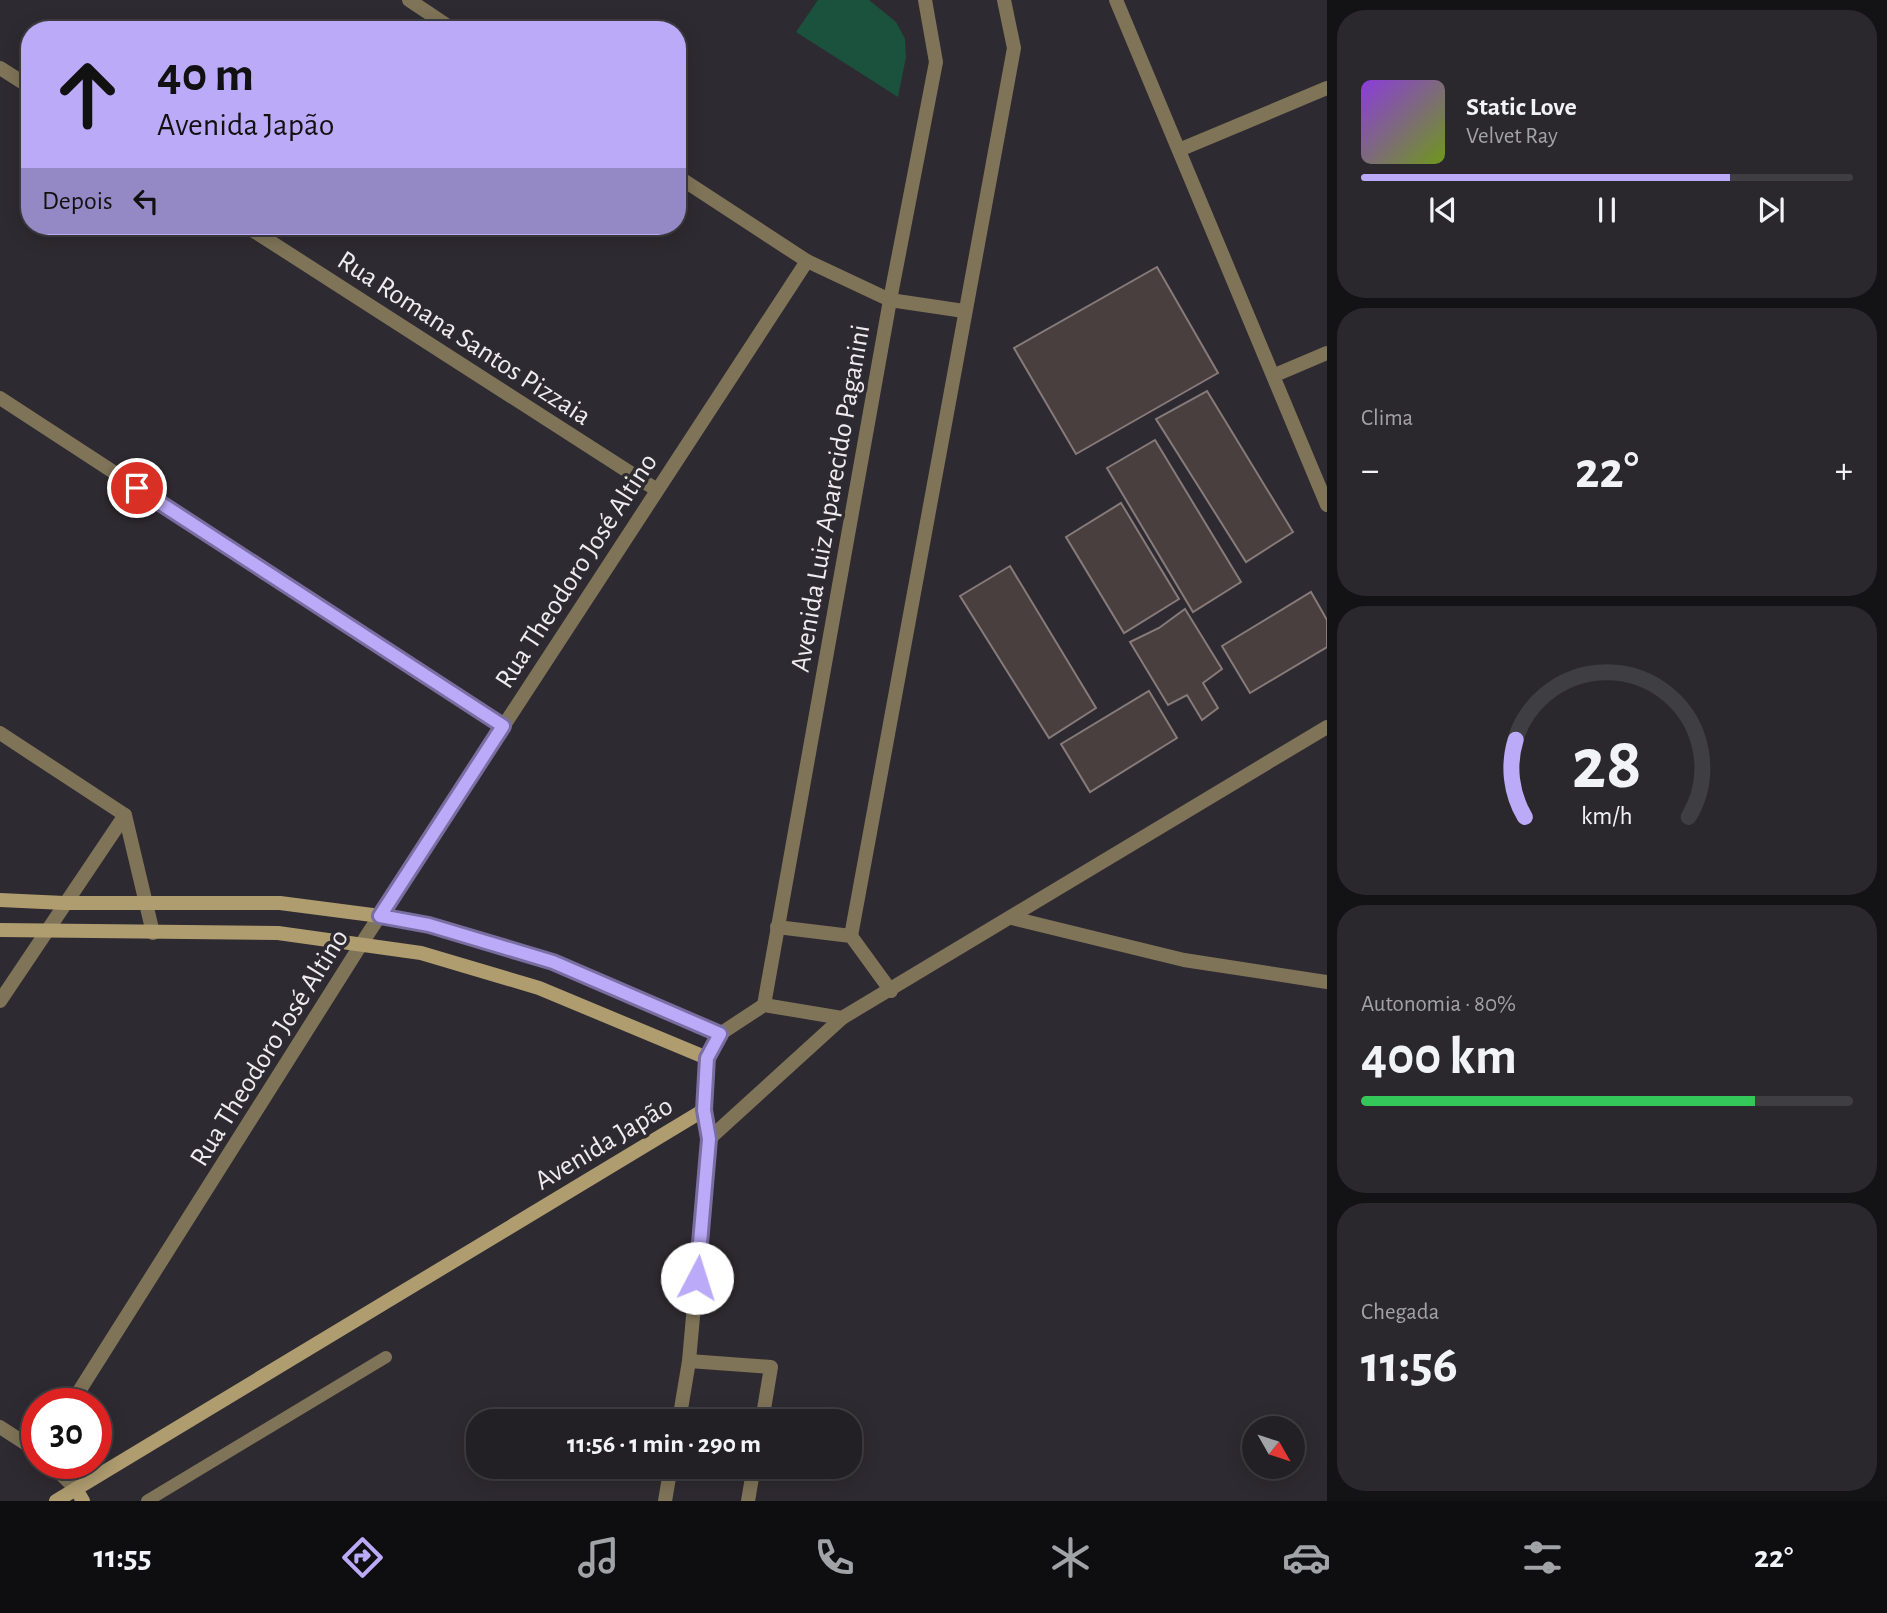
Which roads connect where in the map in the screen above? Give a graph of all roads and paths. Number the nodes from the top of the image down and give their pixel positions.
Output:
1 (409, 0) edge
2 (925, 0) edge
3 (1004, 0) edge
4 (1116, 0) edge
5 (440, 21) edge
6 (0, 68) edge
7 (21, 81) edge
8 (1327, 88) edge
9 (1179, 150) junction
10 (686, 182) edge
11 (260, 235) edge
12 (807, 261) junction
13 (890, 300) junction
14 (964, 311) junction
15 (1327, 353) edge
16 (1275, 375) junction
17 (0, 398) edge
18 (657, 490) junction
19 (1327, 505) edge
20 (503, 726) junction
21 (1327, 727) edge
22 (0, 733) edge
23 (125, 815) junction
24 (0, 900) edge
25 (64, 903) junction
26 (146, 903) junction
27 (380, 916) junction
28 (1012, 918) junction
29 (777, 927) junction
30 (0, 930) edge
31 (46, 933) junction
32 (153, 933) junction
33 (851, 936) junction
34 (362, 943) junction
35 (1327, 982) edge
36 (891, 991) junction
37 (0, 1001) edge
38 (764, 1005) junction
39 (842, 1018) junction
40 (720, 1034) junction
41 (707, 1058) junction
42 (704, 1110) junction
43 (709, 1139) junction
44 (386, 1357) dead end
45 (689, 1361) junction
46 (81, 1388) edge
47 (681, 1409) edge
48 (764, 1409) edge
49 (0, 1427) edge
50 (21, 1441) edge
51 (64, 1479) edge
52 (669, 1479) edge
53 (752, 1479) edge
54 (79, 1495) edge
55 (56, 1501) edge
56 (147, 1501) edge
57 (665, 1501) edge
58 (748, 1501) edge

1 - 5 street
2 - 13 street, Avenida Luiz Aparecido Paganini
3 - 14 street
4 - 9 street
6 - 7 street
8 - 9 street
9 - 16 street
10 - 12 street
11 - 18 street, Rua Romana Santos Pizzaia
12 - 13 street
12 - 18 street, Rua Theodoro José Altino
13 - 14 street
13 - 29 street, Avenida Luiz Aparecido Paganini
14 - 33 street
15 - 16 street
16 - 19 street
17 - 20 street
18 - 20 street, Rua Theodoro José Altino
20 - 27 street, Rua Theodoro José Altino
21 - 28 street
22 - 23 street
23 - 25 street
23 - 26 street
24 - 25 street
25 - 26 street
25 - 31 street
26 - 27 street
26 - 32 street
27 - 34 street, Rua Theodoro José Altino
27 - 40 street
28 - 35 street
28 - 36 street
29 - 33 street
29 - 38 street, Avenida Luiz Aparecido Paganini
30 - 31 street
31 - 32 street
31 - 37 street
32 - 34 street
33 - 36 street
34 - 41 street
34 - 46 street, Rua Theodoro José Altino
36 - 39 street
38 - 39 street
38 - 40 street, Avenida Japão
39 - 43 street
40 - 41 street, Avenida Japão
41 - 42 street, Avenida Japão
42 - 43 street
42 - 54 street, Avenida Japão
43 - 45 street
44 - 56 lane
45 - 47 street
45 - 48 street
49 - 50 street
51 - 54 street
52 - 57 street
53 - 58 street
54 - 55 street, Avenida Japão

